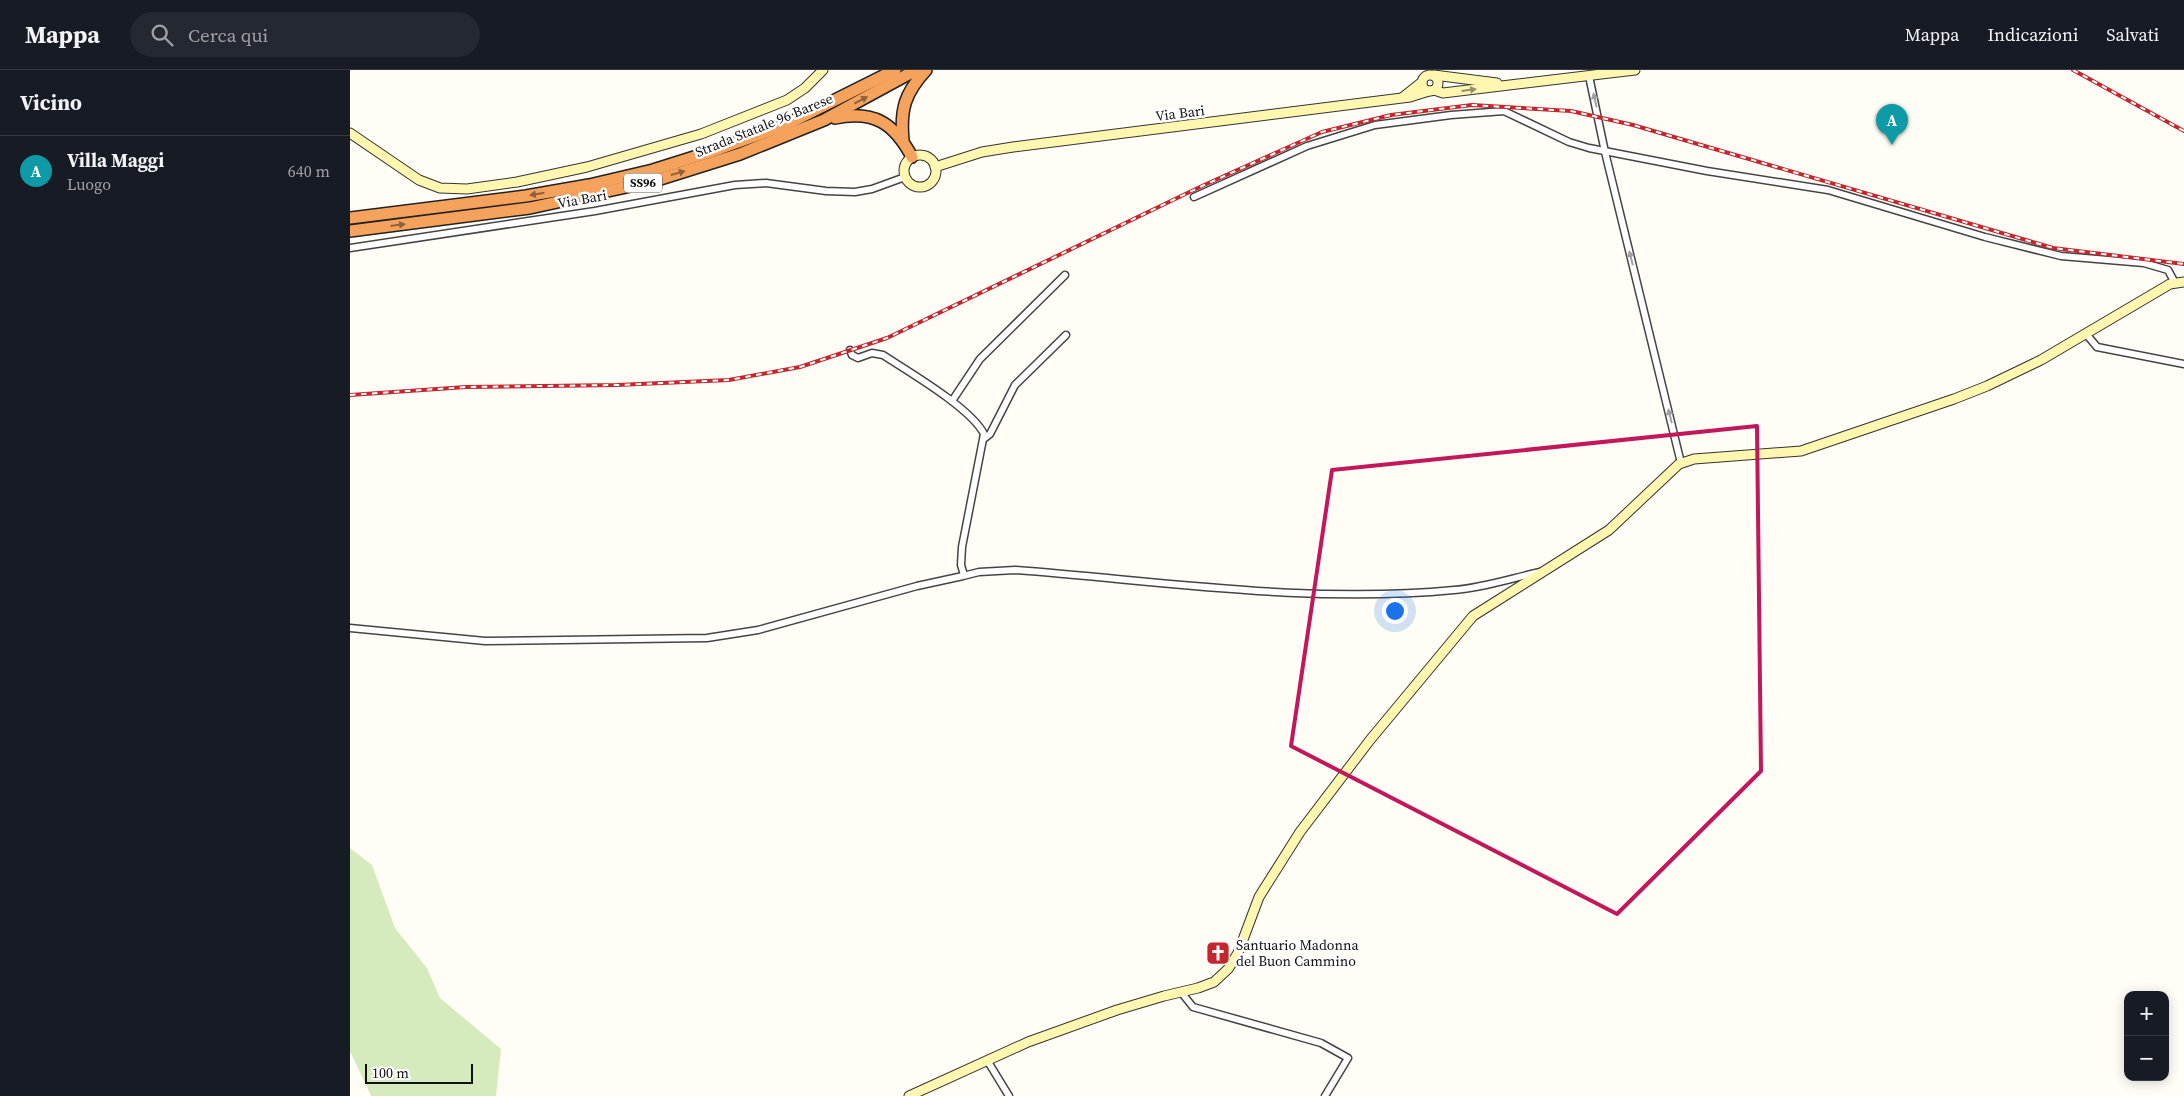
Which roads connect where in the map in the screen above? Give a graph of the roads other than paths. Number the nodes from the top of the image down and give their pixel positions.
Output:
1 (823, 70) edge
2 (879, 70) edge
3 (895, 70) edge
4 (916, 70) edge
5 (926, 70) edge
6 (1418, 70) edge
7 (1635, 70) edge
8 (1431, 73) edge
9 (1589, 76) junction
10 (1422, 80) junction
11 (1505, 85) junction
12 (1431, 90) junction
13 (1403, 97) junction
14 (821, 108) junction
15 (824, 120) junction
16 (350, 133) edge
17 (903, 140) junction
18 (1605, 152) junction
19 (912, 157) junction
20 (935, 167) junction
21 (905, 177) junction
22 (1194, 197) dead end
23 (350, 218) edge
24 (350, 231) edge
25 (350, 248) edge
26 (1065, 275) dead end
27 (2182, 282) edge
28 (1066, 335) dead end
29 (2087, 335) junction
30 (850, 350) dead end
31 (2184, 364) edge
32 (952, 401) junction
33 (985, 438) junction
34 (1682, 463) junction
35 (1541, 572) junction
36 (964, 575) junction
37 (350, 628) edge
38 (1181, 992) junction
39 (987, 1060) junction
40 (909, 1096) edge
41 (1009, 1096) edge
42 (1325, 1096) edge

1 - 16 street
2 - 14 highway
3 - 14 highway, Strada Statale 96 Barese / SS96
15 -> 4 highway, Strada Statale 96 Barese / SS96
5 - 17 highway
6 - 10 street
7 - 9 street, Via Bari
8 - 10 street
8 - 11 street
8 - 12 street
9 - 11 street, Via Bari
18 -> 9 street
10 - 12 street
10 - 13 street
12 -> 11 street, Via Bari
12 - 13 street, Via Bari
13 - 20 street, Via Bari
14 -> 23 highway, Strada Statale 96 Barese / SS96
15 - 17 highway
24 -> 15 highway, Strada Statale 96 Barese / SS96
17 - 19 highway
18 - 22 street
18 - 27 street
34 -> 18 street
19 - 20 street
19 - 21 street
20 - 21 street
21 - 25 street, Via Bari
26 - 32 street
27 - 29 street
28 - 33 street
29 - 31 street
29 - 34 street
30 - 32 street
32 - 33 street
33 - 36 street
34 - 35 street
35 - 36 street
35 - 38 street
36 - 37 street
38 - 39 street
38 - 42 street
39 - 40 street
39 - 41 street

